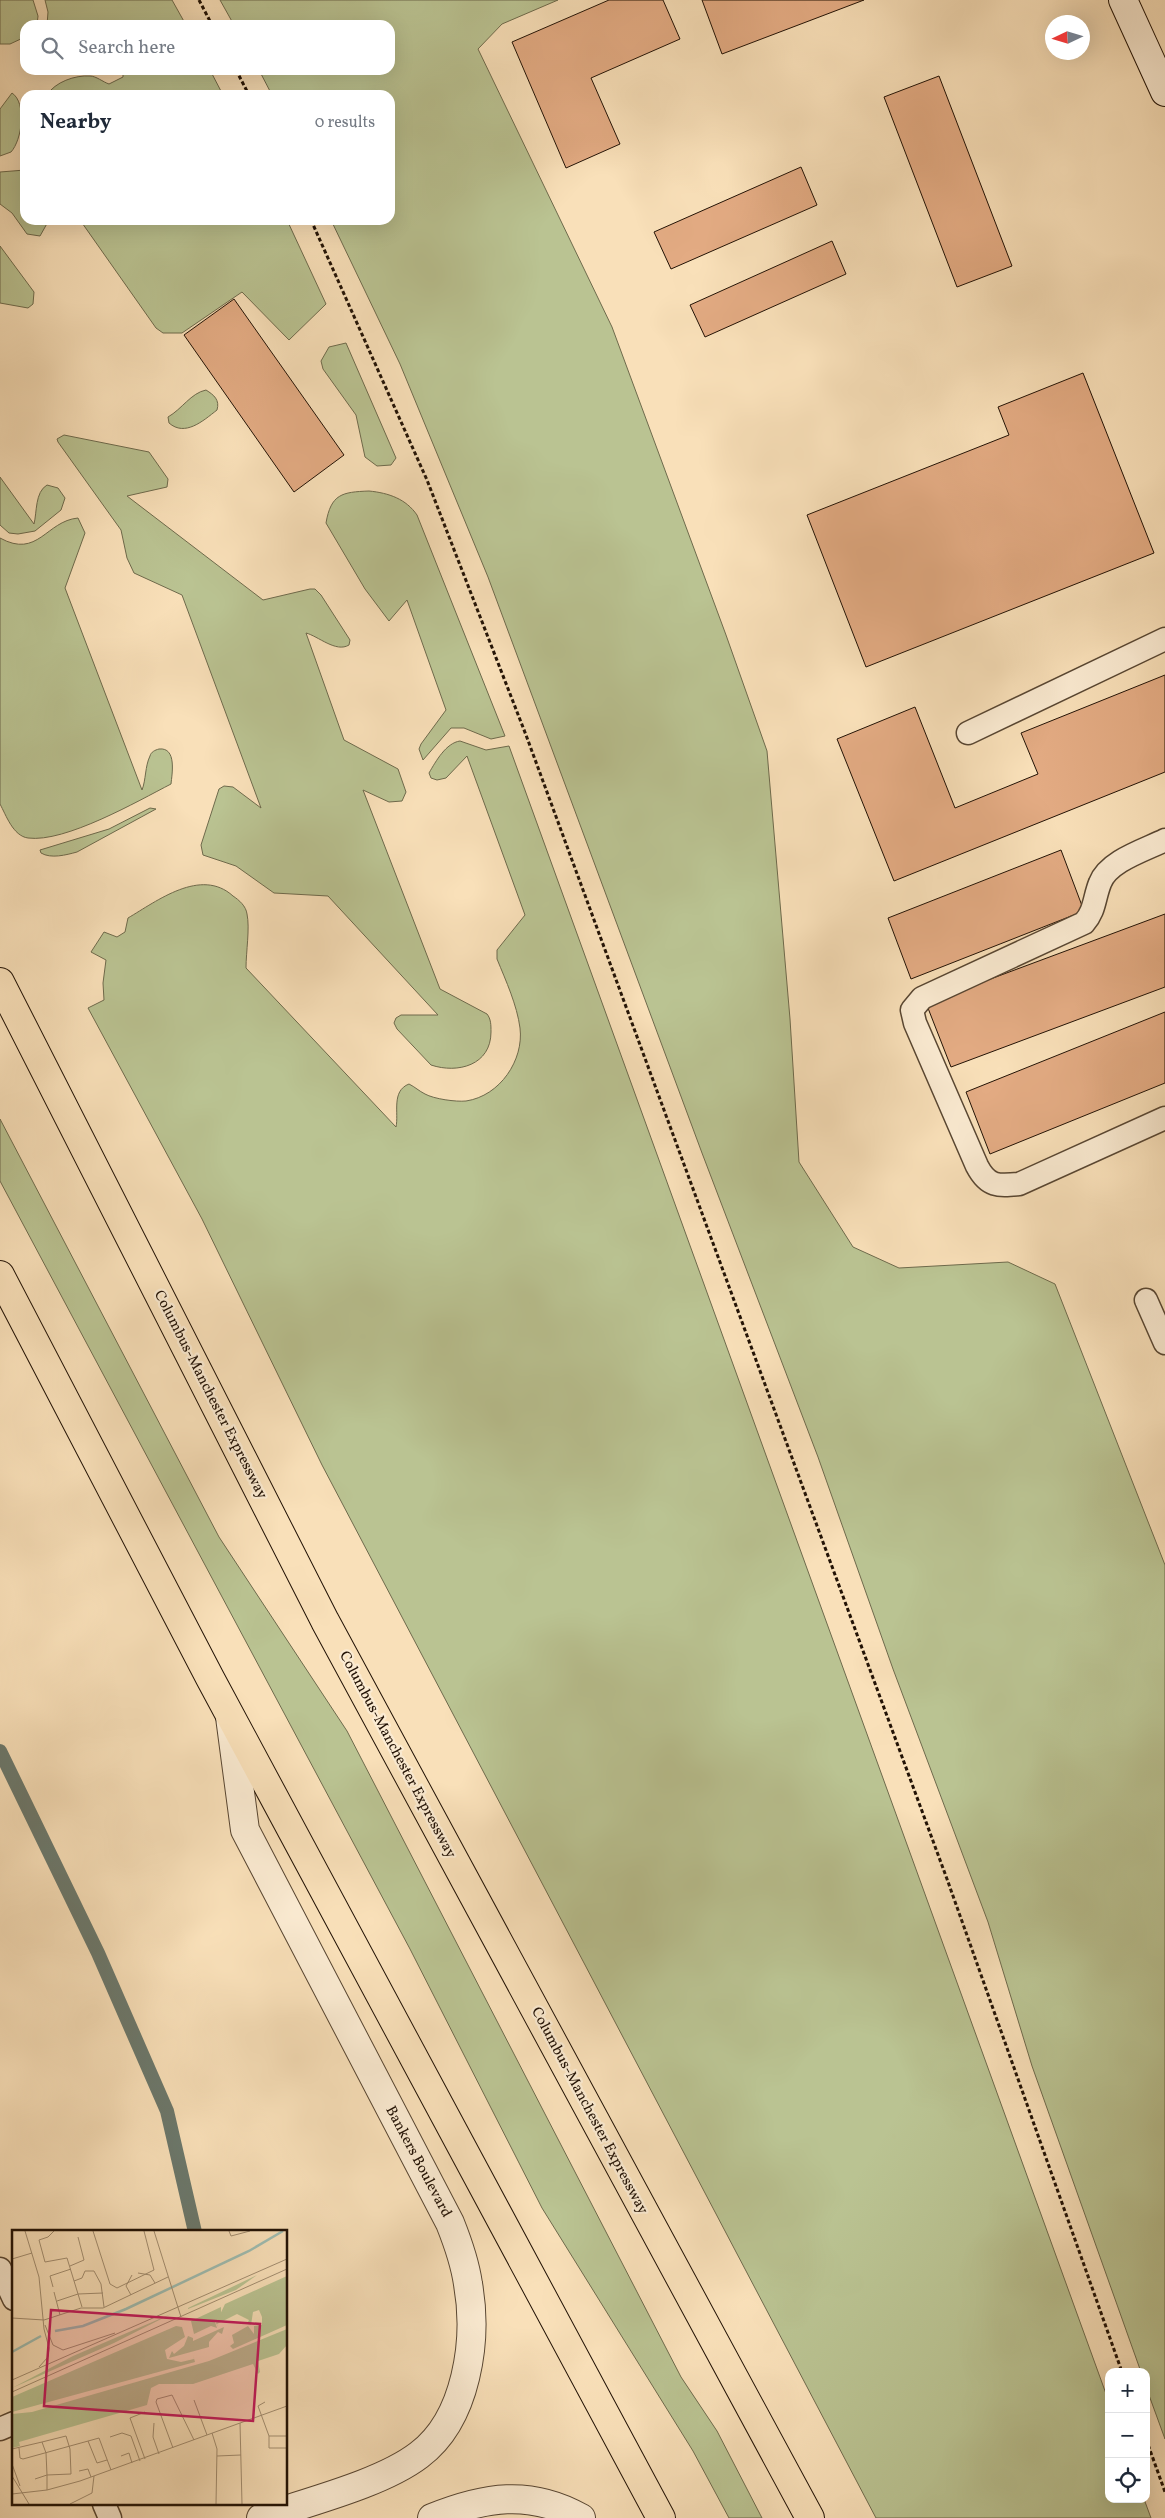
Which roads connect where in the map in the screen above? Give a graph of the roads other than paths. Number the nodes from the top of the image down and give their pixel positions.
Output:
1 (1123, 0) edge
2 (1165, 92) edge
3 (1165, 639) edge
4 (968, 733) dead end
5 (1165, 840) edge
6 (0, 982) edge
7 (1165, 1118) edge
8 (0, 1275) edge
9 (1146, 1300) dead end
10 (1165, 1343) edge
11 (230, 1716) junction
12 (0, 2269) edge
13 (12, 2295) edge
14 (12, 2424) edge
15 (0, 2429) edge
16 (105, 2506) edge
17 (110, 2518) edge
18 (261, 2518) edge
19 (432, 2518) edge
20 (581, 2518) edge
21 (661, 2518) edge
22 (810, 2518) edge

1 - 2 street
3 - 4 lane
5 - 7 lane
6 - 22 highway, Columbus-Manchester Expressway
8 - 11 highway
9 - 10 lane
11 - 18 street, Bankers Boulevard
11 - 21 highway
12 - 13 lane
14 - 15 lane
16 - 17 lane
19 - 20 street

